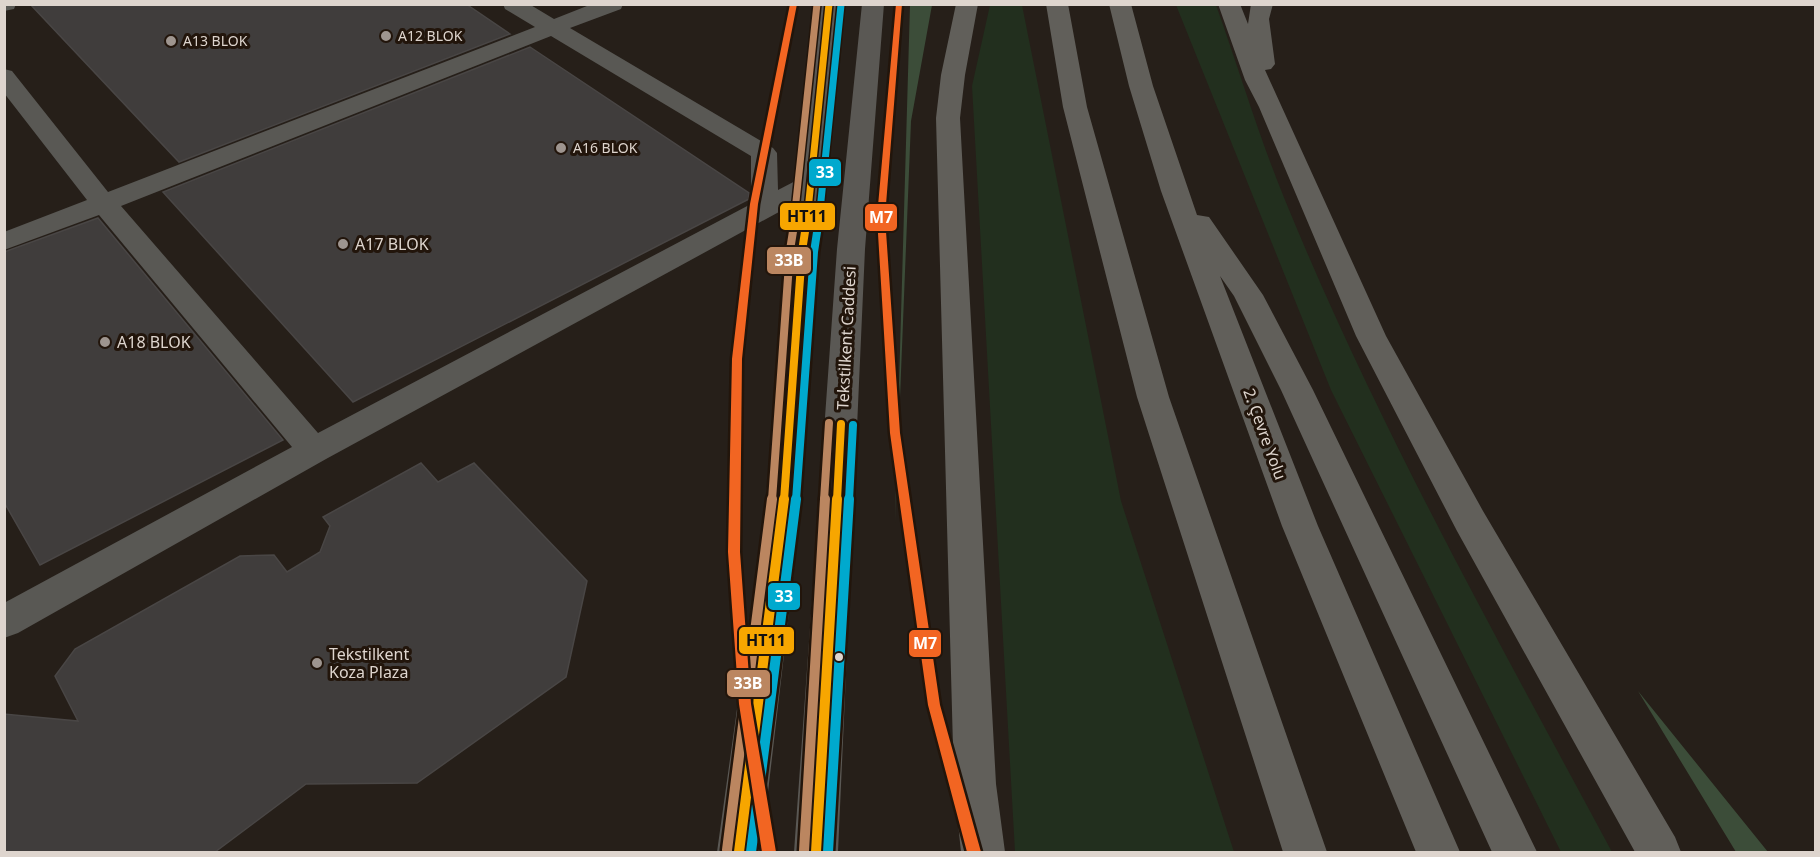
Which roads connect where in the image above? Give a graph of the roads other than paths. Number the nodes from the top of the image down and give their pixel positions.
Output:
1 (513, 4) edge
2 (568, 4) edge
3 (613, 4) edge
4 (829, 4) edge
5 (873, 4) edge
6 (967, 4) edge
7 (1057, 4) edge
8 (1120, 4) edge
9 (1229, 4) edge
10 (1262, 4) edge
11 (543, 24) junction
12 (4, 76) edge
13 (1271, 107) junction
14 (812, 183) junction
15 (1173, 191) junction
16 (97, 194) junction
17 (765, 208) junction
18 (4, 218) edge
19 (4, 242) edge
20 (314, 450) junction
21 (4, 622) edge
22 (736, 848) edge
23 (816, 852) edge
24 (983, 852) edge
25 (1305, 852) edge
26 (1438, 852) edge
27 (1515, 852) edge
28 (1659, 852) edge

1 - 11 street
2 - 11 street
3 - 11 street
4 - 14 main road
5 - 23 main road, Tekstilkent Caddesi
6 - 24 highway
7 - 25 highway
8 - 15 highway, 2. Çevre Yolu
9 - 13 highway
10 - 13 highway
11 - 16 street
11 - 17 street
12 - 16 street
13 - 28 highway
14 - 17 street
14 - 22 main road
15 - 26 highway, 2. Çevre Yolu
15 - 27 highway
16 - 18 street
16 - 19 street
16 - 20 street
17 - 20 street
20 - 21 street

